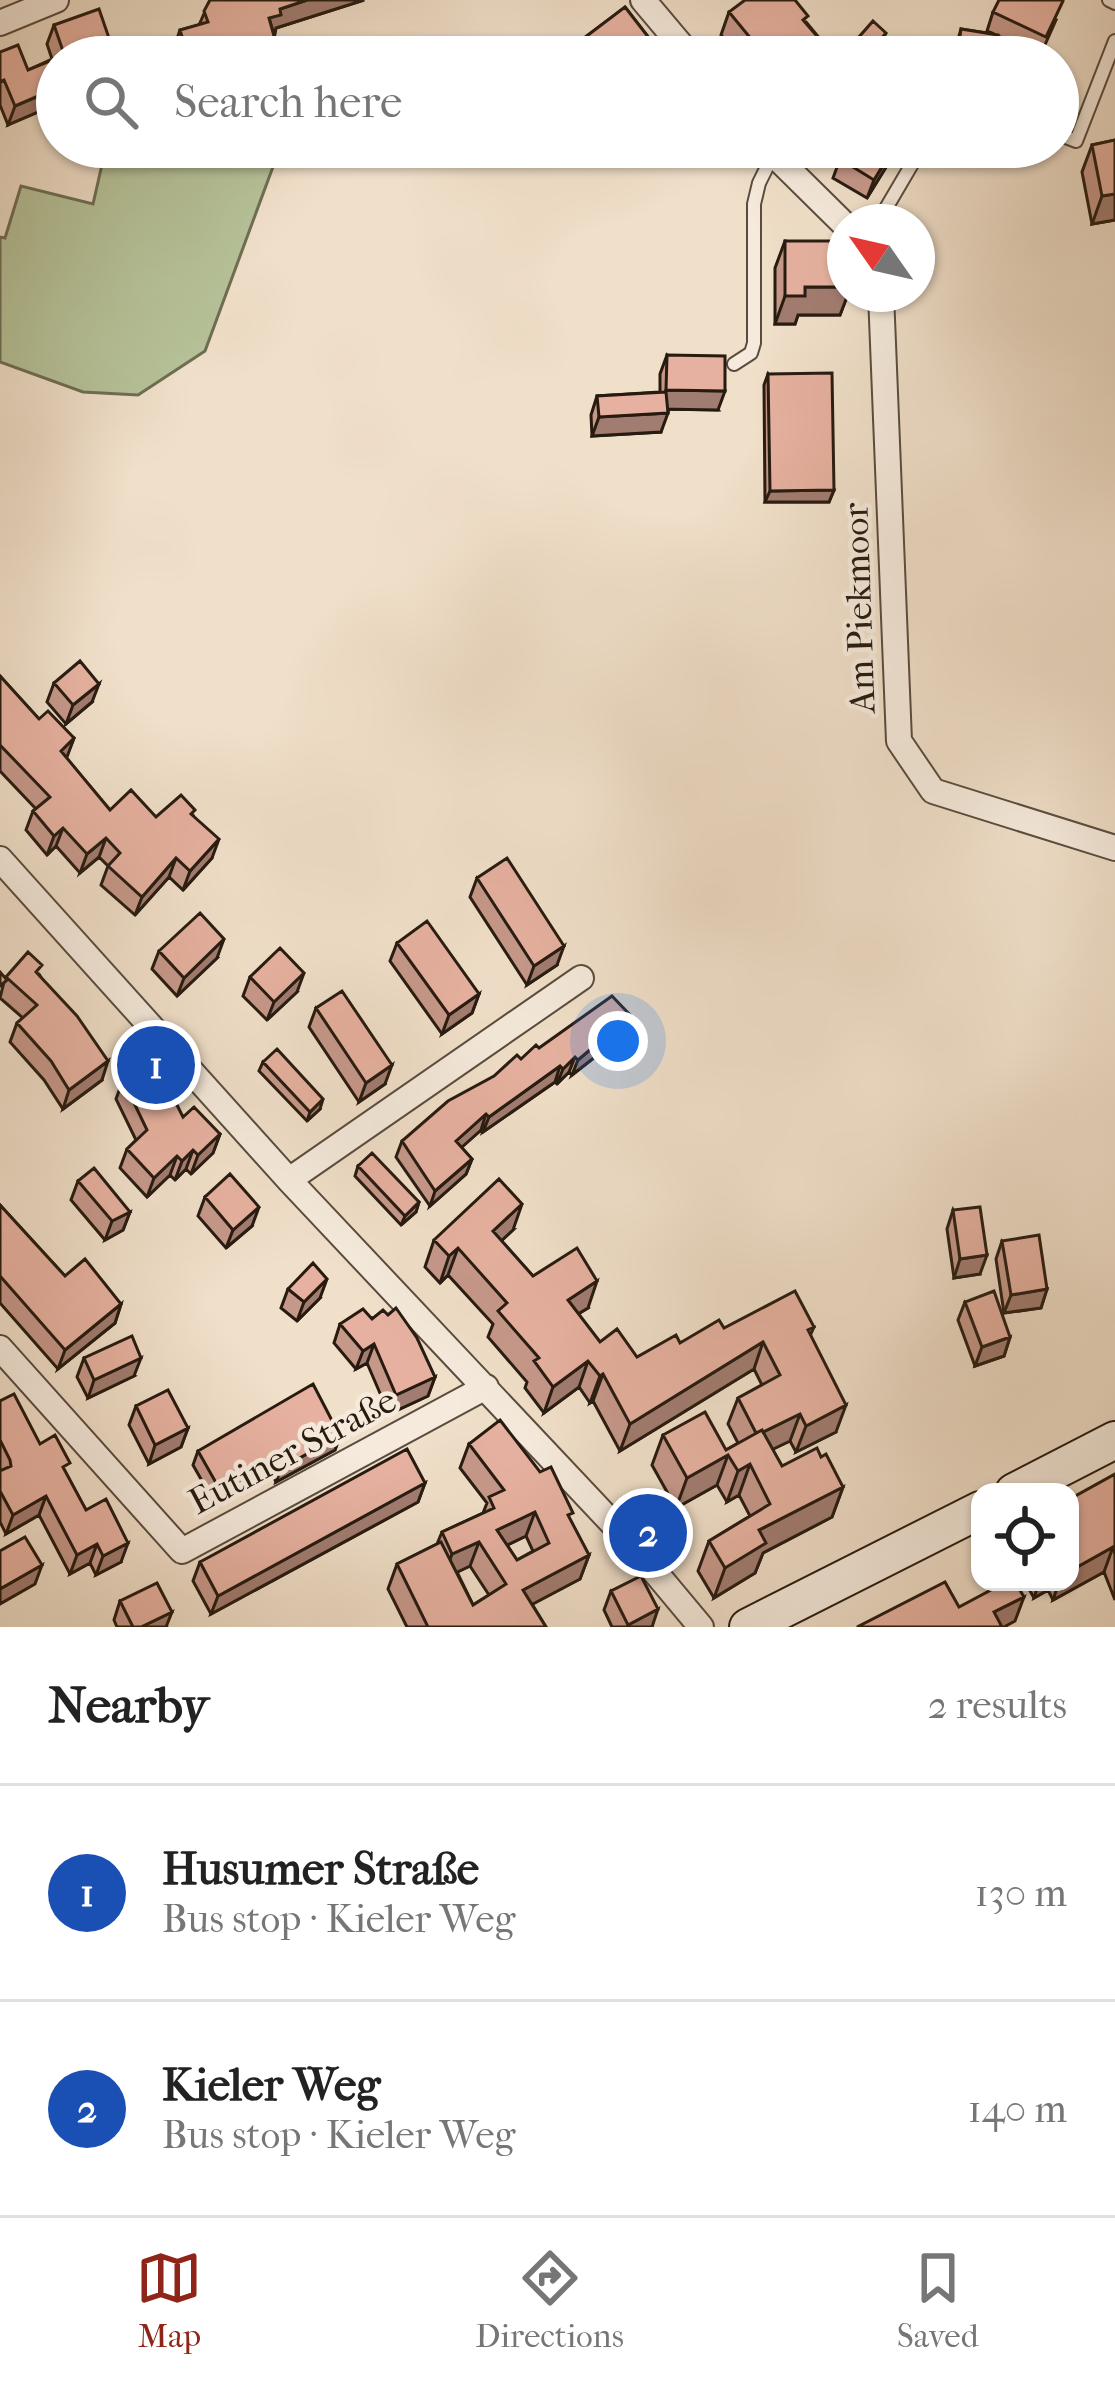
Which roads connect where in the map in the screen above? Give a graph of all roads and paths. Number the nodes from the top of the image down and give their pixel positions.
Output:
1 (56, 0) edge
2 (643, 0) edge
3 (0, 23) edge
4 (673, 36) edge
5 (1115, 41) edge
6 (1079, 133) edge
7 (764, 168) edge
8 (787, 168) edge
9 (910, 168) edge
10 (889, 204) edge
11 (827, 207) edge
12 (882, 312) edge
13 (734, 364) dead end
14 (1115, 848) edge
15 (0, 860) edge
16 (581, 978) dead end
17 (289, 1180) junction
18 (0, 1348) edge
19 (486, 1387) junction
20 (1115, 1440) edge
21 (1032, 1483) edge
22 (971, 1515) edge
23 (701, 1627) edge
24 (748, 1627) edge

1 - 3 street
2 - 4 street
5 - 6 lane
7 - 13 lane
8 - 11 street
9 - 10 lane
12 - 14 street, Am Piekmoor
15 - 17 street
16 - 17 street
17 - 19 street
18 - 19 street, Eutiner Straße
19 - 23 street
20 - 21 main road
22 - 24 main road

